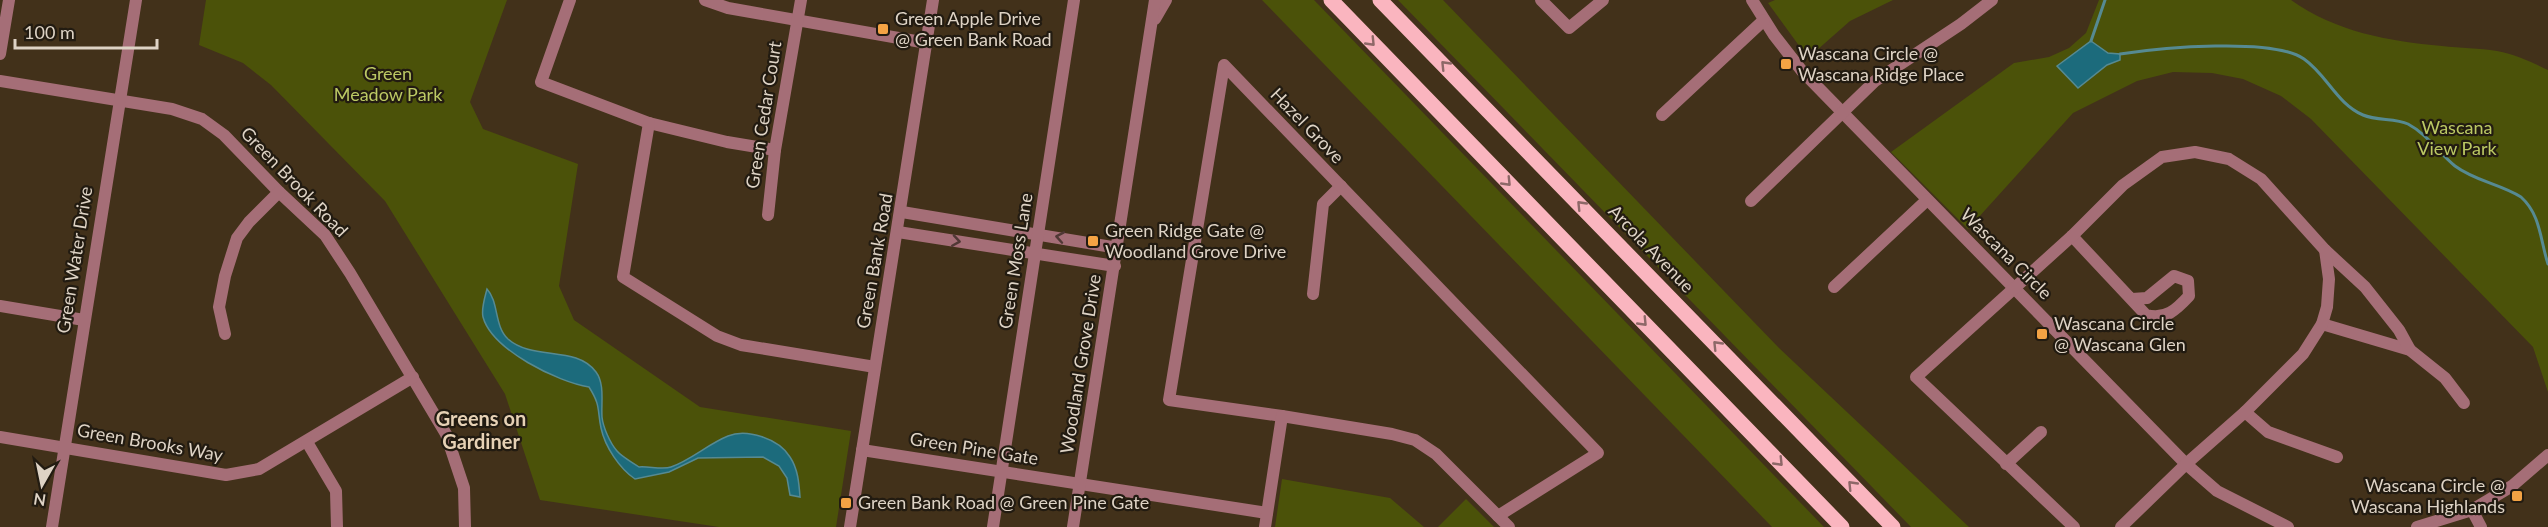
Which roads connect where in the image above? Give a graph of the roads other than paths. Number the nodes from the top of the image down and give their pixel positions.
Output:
1 (9, 0) edge
2 (136, 0) edge
3 (570, 0) edge
4 (705, 0) edge
5 (801, 0) edge
6 (933, 0) edge
7 (1074, 0) edge
8 (1155, 0) edge
9 (1166, 0) edge
10 (1331, 0) edge
11 (1380, 0) edge
12 (1541, 0) edge
13 (1603, 0) edge
14 (1752, 0) edge
15 (1992, 0) edge
16 (797, 20) junction
17 (1764, 20) junction
18 (1149, 28) junction
19 (927, 43) junction
20 (0, 54) edge
21 (0, 81) edge
22 (120, 100) junction
23 (1842, 113) junction
24 (1662, 115) dead end
25 (649, 123) junction
26 (775, 150) junction
27 (1341, 186) junction
28 (279, 192) junction
29 (1927, 200) junction
30 (1751, 201) dead end
31 (902, 212) junction
32 (768, 215) dead end
33 (898, 232) junction
34 (1038, 233) junction
35 (2072, 236) junction
36 (1118, 248) junction
37 (2325, 250) junction
38 (1035, 253) junction
39 (1115, 266) junction
40 (1834, 287) dead end
41 (2014, 287) junction
42 (1313, 294) dead end
43 (2132, 299) junction
44 (0, 306) edge
45 (84, 320) junction
46 (2322, 324) junction
47 (225, 333) dead end
48 (2410, 351) junction
49 (875, 367) junction
50 (413, 377) junction
51 (2464, 403) dead end
52 (2245, 412) junction
53 (1282, 416) junction
54 (2041, 432) dead end
55 (0, 436) edge
56 (307, 442) junction
57 (64, 447) junction
58 (862, 450) junction
59 (2548, 455) edge
60 (2337, 457) dead end
61 (2006, 464) junction
62 (2186, 464) junction
63 (1002, 471) junction
64 (1080, 484) junction
65 (2472, 510) junction
66 (1267, 513) junction
67 (1498, 516) junction
68 (52, 527) edge
69 (337, 527) edge
70 (465, 527) edge
71 (850, 527) edge
72 (993, 527) edge
73 (1073, 527) edge
74 (1265, 527) edge
75 (1509, 527) edge
76 (1842, 527) edge
77 (1893, 527) edge
78 (2074, 527) edge
79 (2121, 527) edge
80 (2284, 527) edge
81 (2417, 527) edge
82 (2481, 527) edge

1 - 20 street
2 - 22 street, Green Water Drive
3 - 25 street
4 - 16 street
5 - 16 street, Green Cedar Court
6 - 19 street, Green Bank Road
7 - 34 street, Green Moss Lane
8 - 18 street, Woodland Grove Drive
9 - 18 street, Woodland Grove Drive
10 -> 76 main road
77 -> 11 main road, Arcola Avenue
12 - 13 street
14 - 17 street, Wascana Circle
15 - 23 street
16 - 19 street
16 - 26 street, Green Cedar Court
17 - 23 street, Wascana Circle
17 - 24 street
18 - 36 street, Woodland Grove Drive
19 - 31 street, Green Bank Road
21 - 22 street, Green Brook Road
22 - 28 street, Green Brook Road
22 - 45 street, Green Water Drive
23 - 29 street, Wascana Circle
23 - 30 street
25 - 26 street
25 - 49 street
26 - 32 street, Green Cedar Court
27 - 42 street
27 - 53 street, Hazel Grove
27 - 67 street, Hazel Grove
28 - 47 street
28 - 50 street, Green Brook Road
29 - 40 street
29 - 41 street, Wascana Circle
31 - 33 street, Green Bank Road
31 - 34 street
33 -> 38 street
33 - 49 street, Green Bank Road
36 -> 34 street
34 - 38 street, Green Moss Lane
35 - 37 street
35 - 41 street
35 - 43 street
36 - 39 street, Woodland Grove Drive
37 - 46 street
37 - 48 street
38 - 39 street
38 - 63 street, Green Moss Lane
39 - 64 street, Woodland Grove Drive
41 - 61 street
41 - 62 street, Wascana Circle
43 - 43 street
44 - 45 street
45 - 57 street, Green Water Drive
46 - 48 street
46 - 52 street
48 - 51 street
49 - 58 street, Green Bank Road
50 - 56 street, Green Brooks Way
50 - 70 street, Green Brook Road
52 - 60 street
52 - 62 street
53 - 66 street
53 - 67 street
54 - 61 street
55 - 57 street, Green Brooks Way
56 - 57 street, Green Brooks Way
56 - 69 street
57 - 68 street, Green Water Drive
58 - 63 street, Green Pine Gate
58 - 71 street, Green Bank Road
59 - 65 street
61 - 78 street
62 - 79 street
62 - 80 street, Wascana Circle
63 - 64 street, Green Pine Gate
63 - 72 street, Green Moss Lane
64 - 66 street, Green Pine Gate
64 - 73 street, Woodland Grove Drive
65 - 81 street
65 - 82 street
66 - 74 street
67 - 75 street

